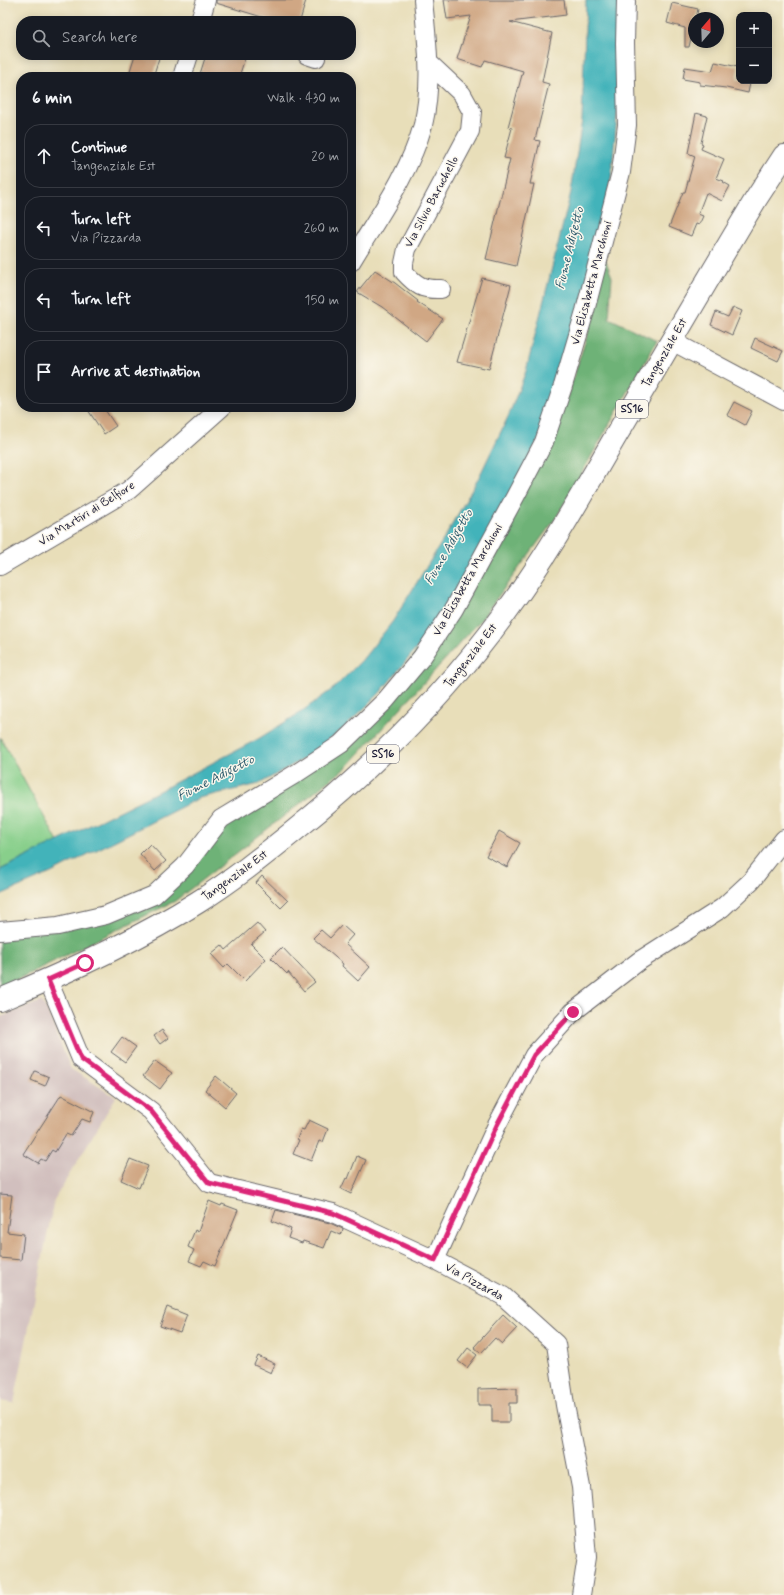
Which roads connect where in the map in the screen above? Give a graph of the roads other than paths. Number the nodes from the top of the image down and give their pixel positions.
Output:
1 (206, 0) edge
2 (423, 0) edge
3 (626, 0) edge
4 (201, 16) edge
5 (187, 60) edge
6 (428, 63) junction
7 (184, 72) edge
8 (462, 94) junction
9 (427, 98) junction
10 (784, 156) edge
11 (356, 254) edge
12 (441, 289) dead end
13 (672, 341) junction
14 (784, 401) edge
15 (216, 412) edge
16 (0, 566) edge
17 (784, 839) edge
18 (0, 931) edge
19 (48, 980) junction
20 (0, 1000) edge
21 (435, 1260) junction
22 (581, 1595) edge

1 - 4 street
2 - 6 street
3 - 18 street, Via Elisabetta Marchioni
5 - 7 street
6 - 8 street, Via Silvio Baruchello
6 - 9 street
8 - 9 street
8 - 12 street, Via Silvio Baruchello
9 - 11 street
10 - 13 main road, Tangenziale Est / SS16
13 - 14 street
13 - 19 main road, Tangenziale Est / SS16
15 - 16 street, Via Martiri di Belfiore
17 - 21 street
19 - 20 main road, Tangenziale Est / SS16
19 - 21 street, Via Pizzarda
21 - 22 street, Via Pizzarda

